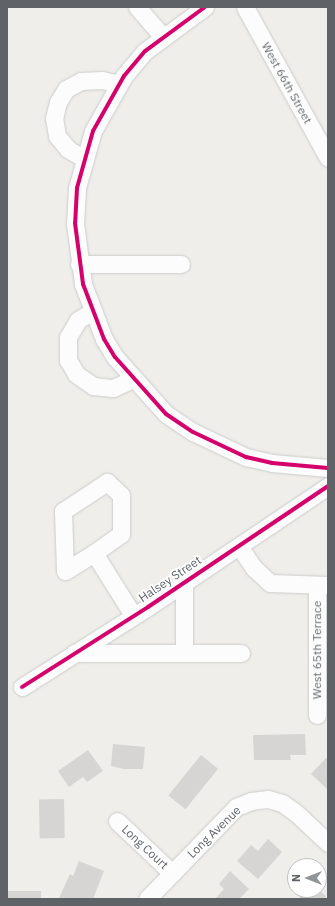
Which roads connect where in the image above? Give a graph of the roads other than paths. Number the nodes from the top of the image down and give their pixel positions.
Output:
1 (137, 7) edge
2 (205, 7) edge
3 (245, 7) edge
4 (162, 36) junction
5 (119, 84) junction
6 (328, 158) edge
7 (85, 160) junction
8 (79, 264) junction
9 (181, 264) dead end
10 (94, 311) junction
11 (133, 379) junction
12 (328, 468) edge
13 (328, 486) edge
14 (239, 546) junction
15 (94, 553) junction
16 (184, 583) junction
17 (323, 585) edge
18 (133, 615) junction
19 (74, 653) junction
20 (184, 653) junction
21 (241, 653) dead end
22 (22, 687) dead end
23 (317, 715) dead end
24 (117, 821) dead end
25 (328, 843) edge
26 (172, 873) junction
27 (147, 899) edge

1 - 4 street
2 - 4 street
3 - 6 street, West 66th Street
4 - 5 street
5 - 7 street
5 - 7 street
7 - 8 street
8 - 9 street
8 - 10 street
10 - 11 street
10 - 11 street
11 - 12 street
13 - 14 street, Halsey Street
14 - 16 street, Halsey Street
14 - 17 street
15 - 15 street
15 - 18 street, Halsey Street
16 - 18 street, Halsey Street
16 - 20 street
17 - 23 street, West 65th Terrace
18 - 19 street, Halsey Street
19 - 20 street
19 - 22 street, Halsey Street
20 - 21 street
24 - 26 street, Long Court
25 - 26 street, Long Avenue
26 - 27 street, Long Avenue

